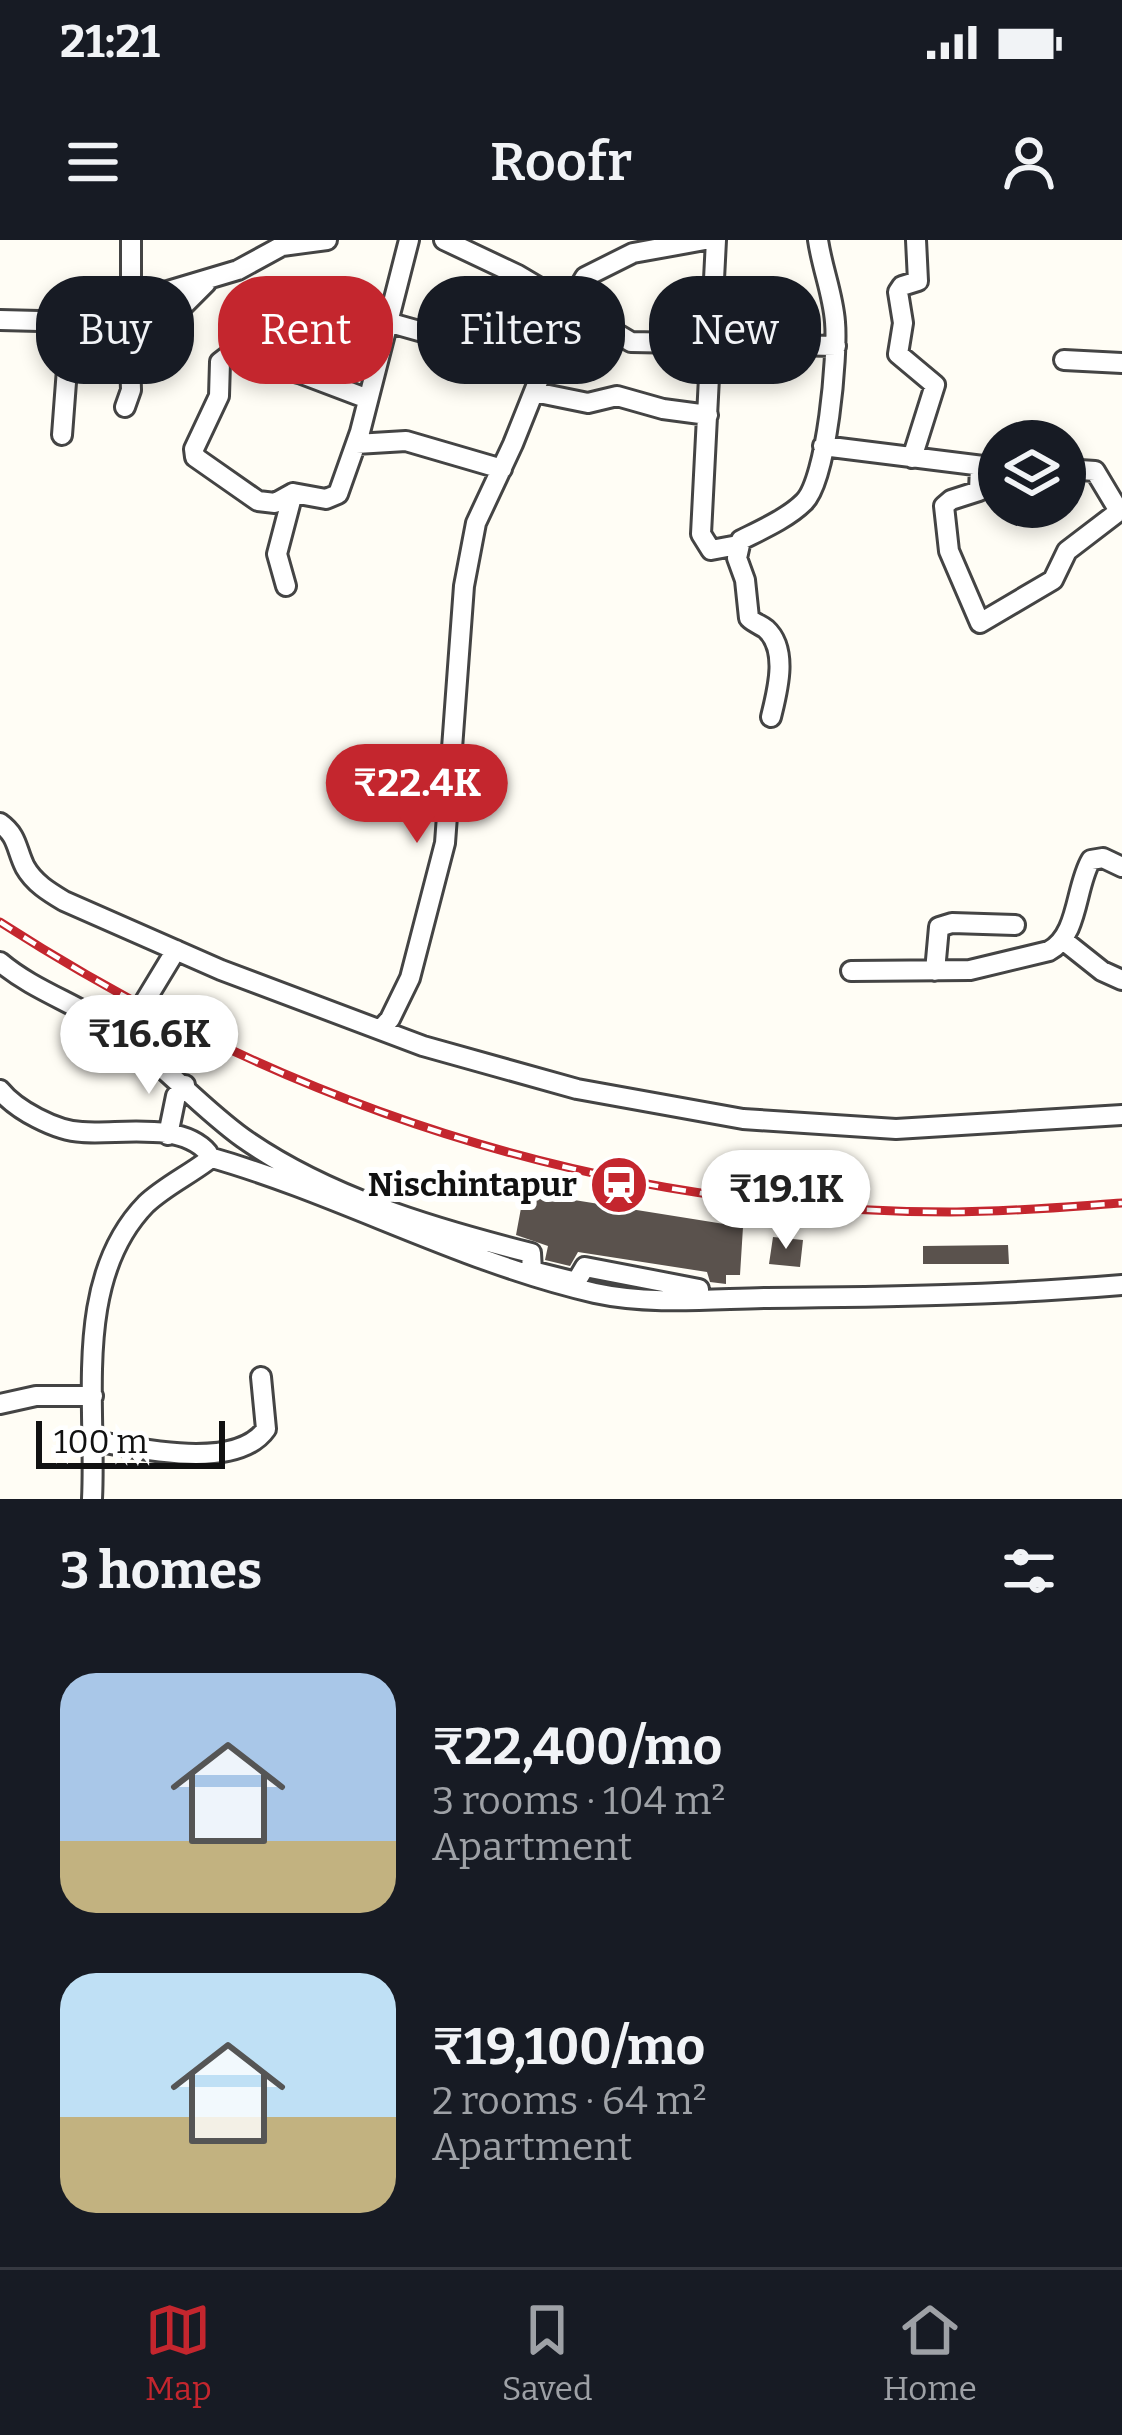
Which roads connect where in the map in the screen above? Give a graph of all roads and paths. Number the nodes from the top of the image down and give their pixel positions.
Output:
1 (131, 240) edge
2 (327, 240) edge
3 (409, 240) edge
4 (445, 240) edge
5 (705, 240) edge
6 (716, 240) edge
7 (818, 240) edge
8 (916, 240) edge
9 (270, 246) edge
10 (618, 249) edge
11 (131, 276) edge
12 (515, 276) edge
13 (586, 276) edge
14 (714, 276) edge
15 (210, 279) junction
16 (194, 284) edge
17 (393, 302) edge
18 (0, 320) edge
19 (36, 322) edge
20 (821, 346) edge
21 (836, 346) junction
22 (1064, 360) dead end
23 (1122, 363) edge
24 (67, 384) edge
25 (372, 384) edge
26 (537, 384) edge
27 (709, 384) edge
28 (534, 392) junction
29 (368, 399) junction
30 (125, 407) dead end
31 (708, 415) junction
32 (62, 435) dead end
33 (356, 444) junction
34 (823, 446) junction
35 (912, 458) junction
36 (978, 466) edge
37 (502, 469) junction
38 (1086, 471) edge
39 (978, 491) edge
40 (293, 493) junction
41 (1120, 510) edge
42 (738, 545) junction
43 (286, 586) dead end
44 (771, 717) dead end
45 (0, 823) edge
46 (1122, 867) edge
47 (1015, 925) dead end
48 (1063, 940) junction
49 (176, 950) junction
50 (0, 962) edge
51 (851, 970) dead end
52 (935, 970) junction
53 (1122, 980) edge
54 (380, 1029) junction
55 (132, 1043) junction
56 (185, 1085) junction
57 (0, 1090) edge
58 (1122, 1115) edge
59 (168, 1136) junction
60 (208, 1156) junction
61 (1122, 1285) edge
62 (799, 1298) junction
63 (261, 1377) dead end
64 (93, 1396) junction
65 (0, 1404) edge
66 (94, 1441) junction
67 (92, 1499) edge

1 - 11 street
2 - 9 street
3 - 17 street
4 - 12 street
5 - 10 street
6 - 14 street
7 - 21 street
8 - 35 street
9 - 15 street
10 - 13 street
15 - 16 street
15 - 30 street
18 - 19 street
20 - 21 street
21 - 34 street
22 - 23 street
24 - 32 street
25 - 29 street
26 - 28 street
27 - 31 street
28 - 31 street
28 - 37 street
29 - 33 street
29 - 40 street
31 - 42 street
33 - 37 street
33 - 40 street
34 - 35 street
34 - 42 street
35 - 36 street
37 - 54 street
38 - 41 street
39 - 41 street
40 - 43 street
42 - 44 street
45 - 49 street
46 - 48 street
47 - 52 street
48 - 52 street
48 - 53 street
49 - 54 street
49 - 55 street
50 - 55 street
51 - 52 street
54 - 58 street
55 - 56 street
56 - 59 street
56 - 62 street
57 - 59 street
59 - 60 street
60 - 62 street
60 - 64 street
61 - 62 street
63 - 66 street
64 - 65 street
64 - 66 street
66 - 67 street

